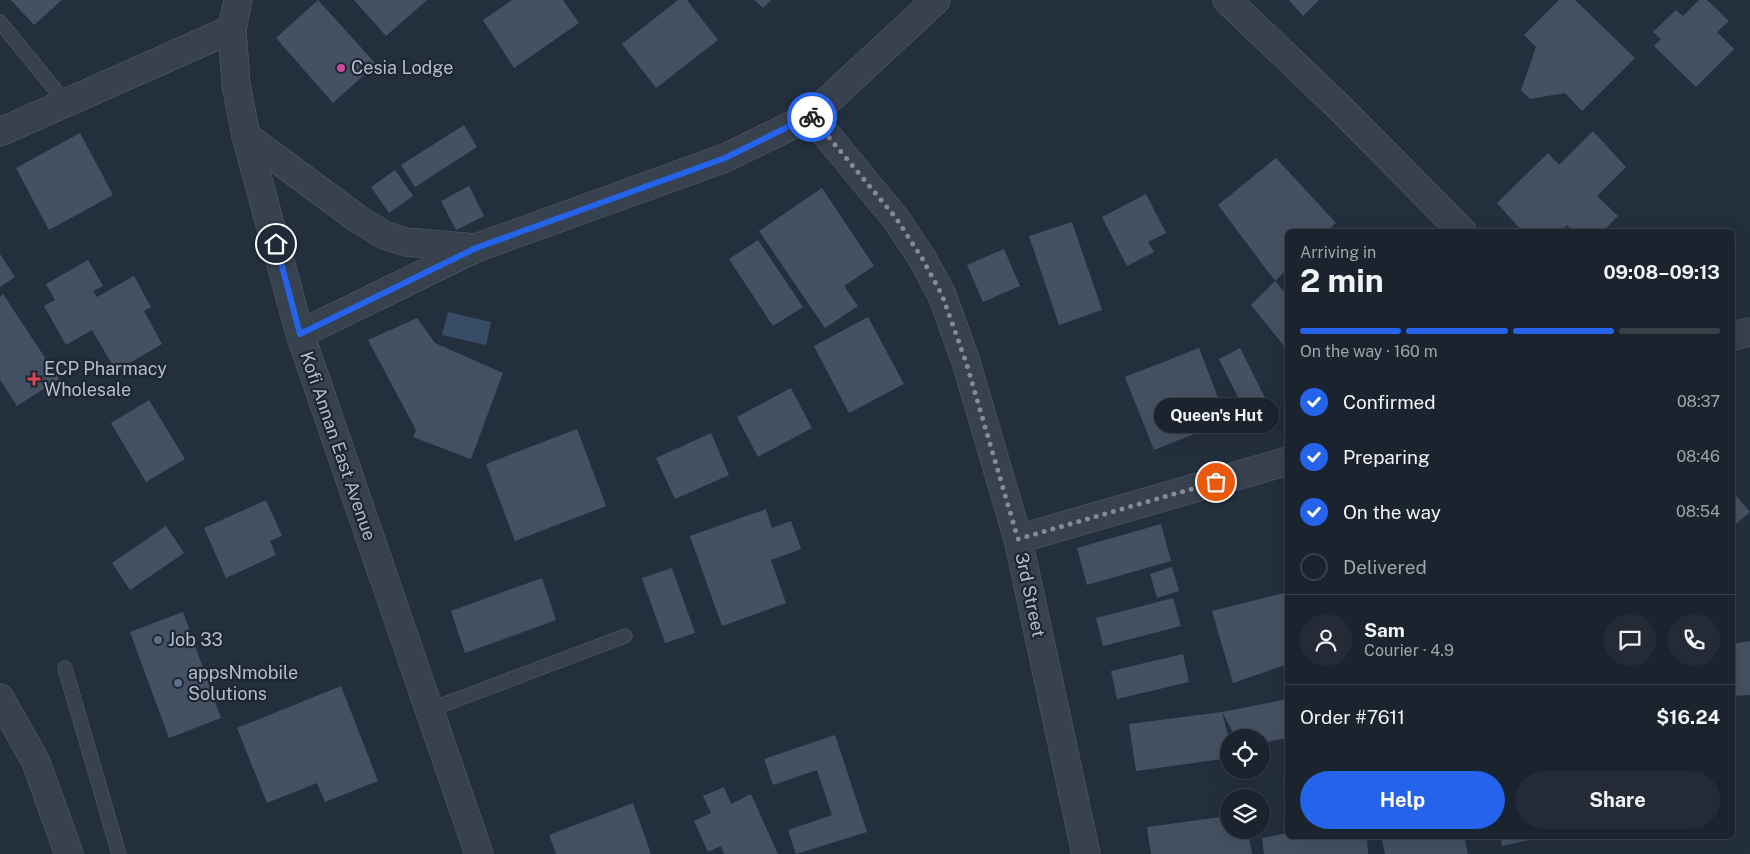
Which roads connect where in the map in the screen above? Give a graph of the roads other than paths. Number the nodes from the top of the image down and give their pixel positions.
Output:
1 (238, 0) edge
2 (936, 0) edge
3 (1227, 0) edge
4 (0, 22) edge
5 (232, 29) junction
6 (66, 103) junction
7 (810, 116) junction
8 (0, 132) edge
9 (246, 136) junction
10 (1460, 229) edge
11 (476, 248) junction
12 (1750, 332) edge
13 (300, 334) junction
14 (1735, 335) edge
15 (1285, 462) edge
16 (1018, 539) junction
17 (625, 636) dead end
18 (65, 668) dead end
19 (0, 698) edge
20 (429, 710) junction
21 (69, 854) edge
22 (119, 854) edge
23 (479, 854) edge
24 (1086, 854) edge

1 - 5 street, Kofi Annan East Avenue
2 - 7 street
3 - 10 street
4 - 6 lane
5 - 6 street
5 - 9 street, Kofi Annan East Avenue
6 - 8 street
7 - 11 street
7 - 16 street, 3rd Street
9 - 11 street
9 - 13 street, Kofi Annan East Avenue
11 - 13 street
12 - 14 street
13 - 20 street, Kofi Annan East Avenue
15 - 16 street
16 - 24 street, 3rd Street
17 - 20 lane
18 - 22 lane
19 - 21 street
20 - 23 street, Kofi Annan East Avenue

